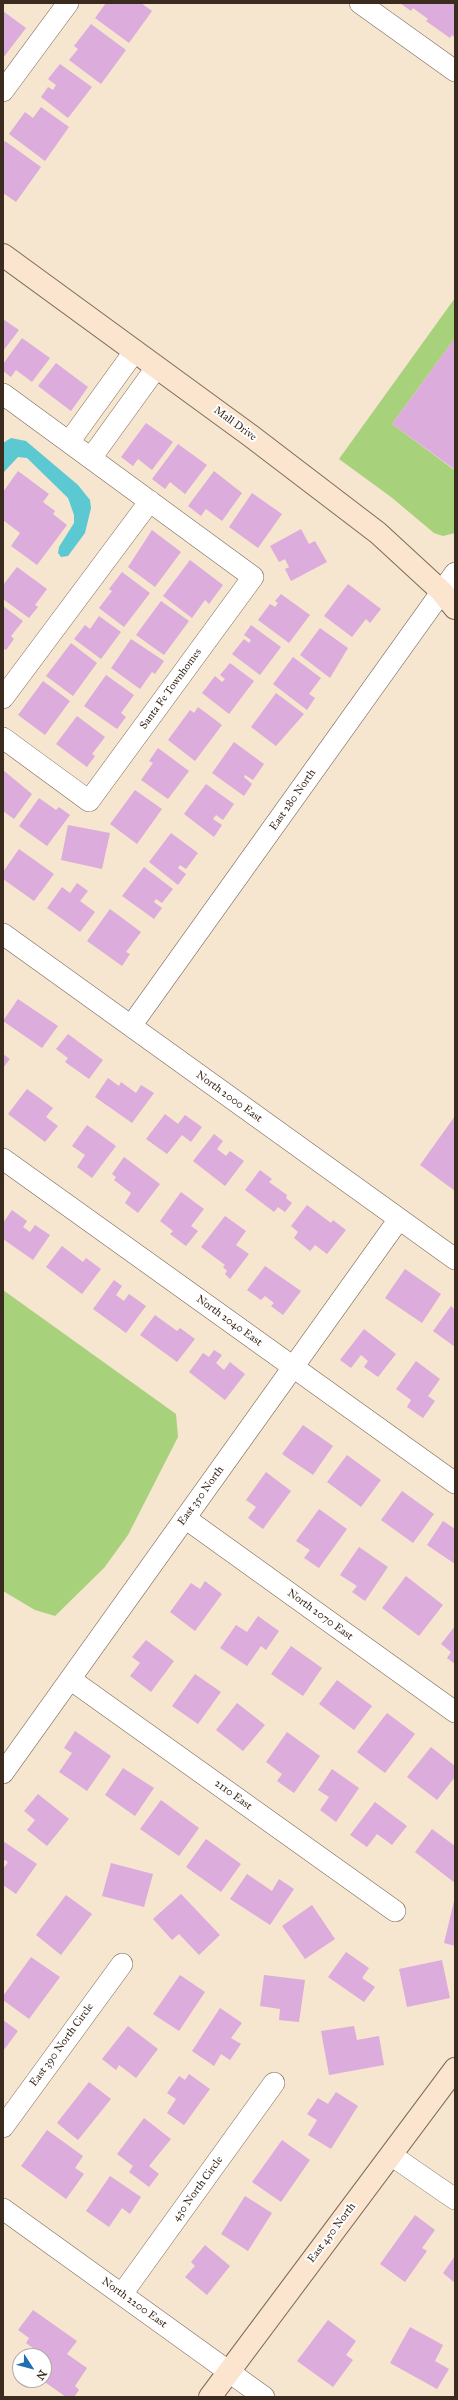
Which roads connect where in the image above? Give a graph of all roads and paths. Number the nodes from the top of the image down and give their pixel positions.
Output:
1 (68, 3) edge
2 (360, 3) edge
3 (455, 71) edge
4 (3, 91) edge
5 (3, 255) edge
6 (134, 352) junction
7 (156, 368) junction
8 (3, 394) edge
9 (69, 442) junction
10 (91, 458) junction
11 (150, 501) junction
12 (455, 573) edge
13 (448, 599) edge
14 (3, 698) edge
15 (3, 738) edge
16 (3, 934) edge
17 (131, 1026) junction
18 (3, 1160) edge
19 (399, 1219) junction
20 (455, 1259) edge
21 (293, 1367) junction
22 (455, 1484) edge
23 (185, 1518) junction
24 (70, 1679) junction
25 (455, 1712) edge
26 (3, 1773) edge
27 (395, 1912) dead end
28 (122, 1964) dead end
29 (455, 2070) edge
30 (274, 2083) dead end
31 (3, 2127) edge
32 (390, 2155) junction
33 (455, 2199) edge
34 (3, 2209) edge
35 (122, 2294) junction
36 (228, 2371) junction
37 (210, 2397) edge
38 (264, 2397) edge

1 - 4 street
2 - 3 street
5 - 6 main road, Mall Drive
6 - 7 main road, Mall Drive
6 - 9 street
7 - 10 street
7 - 13 main road, Mall Drive
8 - 9 street
9 - 10 street
10 - 11 street
11 - 14 street
11 - 15 street, Santa Fe Townhomes
12 - 13 street, East 280 North
13 - 17 street, East 280 North
16 - 17 street, North 2000 East
17 - 19 street, North 2000 East
18 - 21 street, North 2040 East
19 - 20 street, North 2000 East
19 - 21 street, East 350 North
21 - 22 street, North 2040 East
21 - 23 street, East 350 North
23 - 24 street, East 350 North
23 - 25 street, North 2070 East
24 - 26 street, East 350 North
24 - 27 street, 2110 East
28 - 31 street, East 390 North Circle
29 - 32 main road, East 450 North
30 - 35 street, 430 North Circle
32 - 33 street
32 - 36 main road, East 450 North
34 - 35 street, North 2200 East
35 - 36 street, North 2200 East
36 - 37 main road, East 450 North
36 - 38 street, North 2200 East

